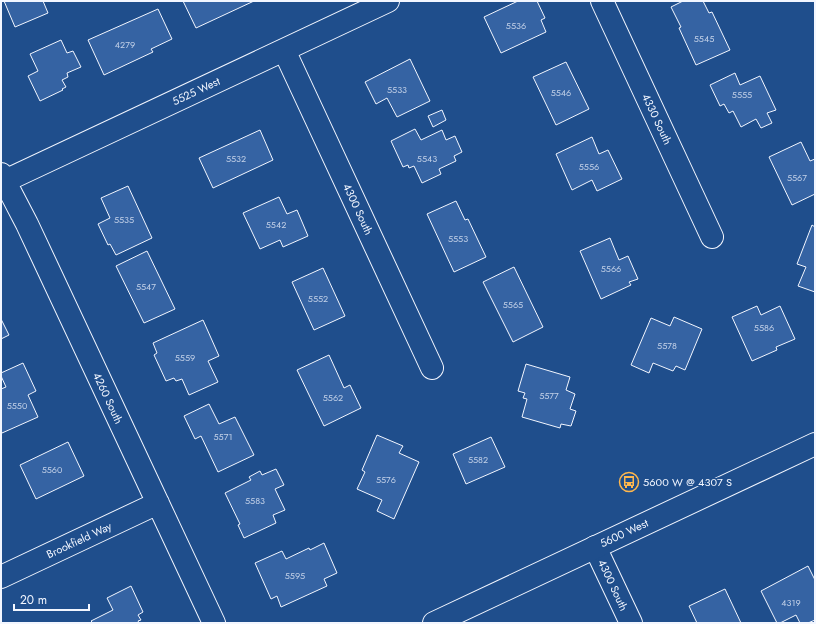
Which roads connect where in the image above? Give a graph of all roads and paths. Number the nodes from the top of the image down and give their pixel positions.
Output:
1 (388, 1) edge
2 (602, 1) edge
3 (284, 50) junction
4 (3, 178) edge
5 (712, 237) dead end
6 (432, 368) dead end
7 (815, 444) edge
8 (158, 503) junction
9 (595, 547) junction
10 (1, 577) edge
11 (214, 623) edge
12 (434, 623) edge
13 (631, 623) edge

1 - 3 street, 5525 West
2 - 5 street, 4330 South
3 - 4 street, 5525 West
3 - 6 street, 4300 South
4 - 8 street, 4260 South
7 - 9 street, 5600 West
8 - 10 street, Brookfield Way
8 - 11 street, 4260 South
9 - 12 street, 5600 West
9 - 13 street, 4300 South

